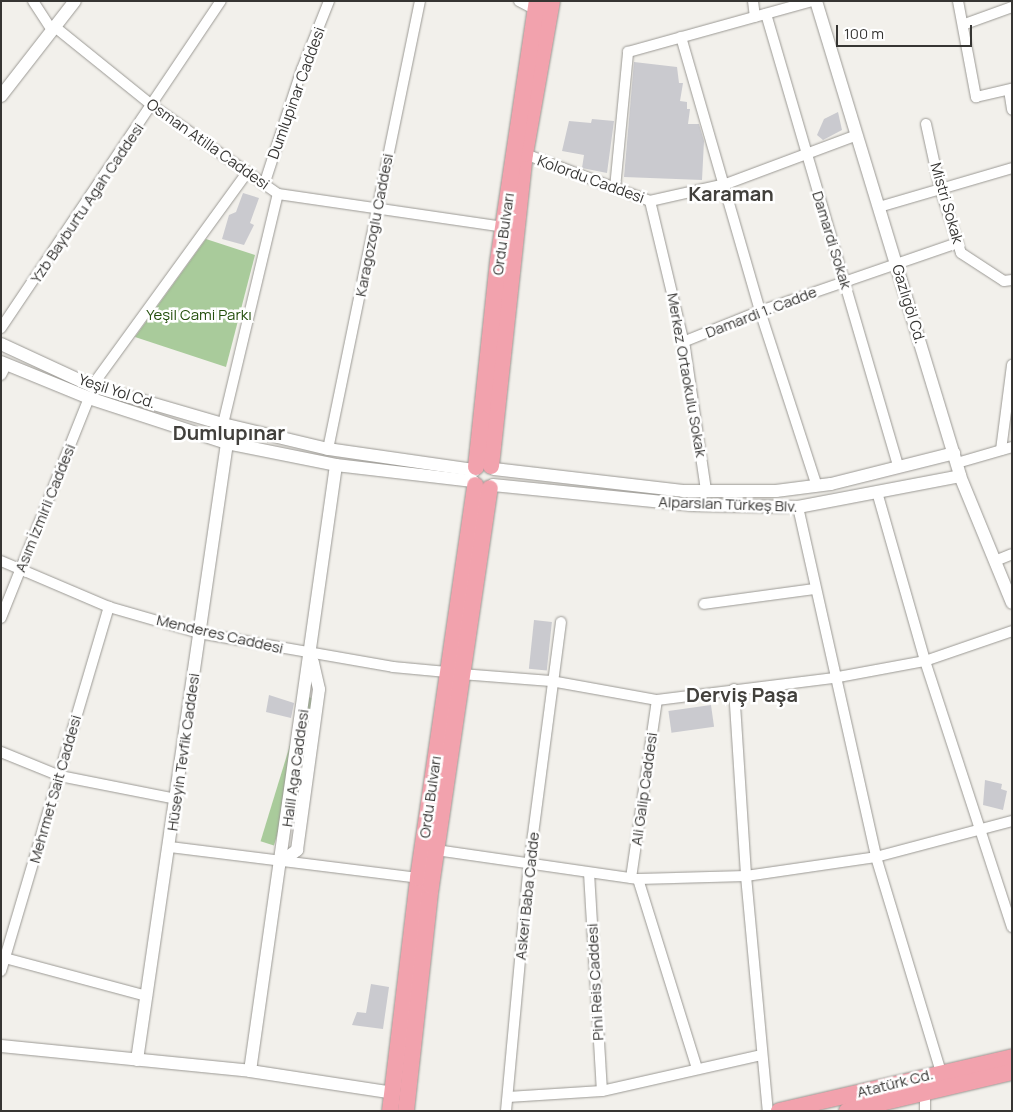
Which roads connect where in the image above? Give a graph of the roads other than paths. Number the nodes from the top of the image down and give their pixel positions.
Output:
1 (33, 1) edge
2 (74, 1) edge
3 (221, 1) edge
4 (329, 1) edge
5 (420, 1) edge
6 (519, 1) edge
7 (552, 1) edge
8 (753, 1) edge
9 (812, 1) edge
10 (816, 1) edge
11 (958, 1) edge
12 (537, 5) edge
13 (1012, 7) edge
14 (766, 14) junction
15 (755, 17) junction
16 (965, 24) junction
17 (54, 29) junction
18 (681, 37) junction
19 (1011, 90) edge
20 (1, 96) edge
21 (153, 106) junction
22 (1012, 110) edge
23 (926, 124) dead end
24 (857, 135) junction
25 (525, 154) junction
26 (806, 156) junction
27 (1012, 168) edge
28 (246, 174) junction
29 (726, 184) junction
30 (264, 185) junction
31 (615, 188) junction
32 (940, 188) junction
33 (278, 194) junction
34 (650, 201) junction
35 (879, 207) junction
36 (378, 210) junction
37 (504, 227) junction
38 (958, 244) junction
39 (897, 265) junction
40 (1012, 280) edge
41 (844, 281) junction
42 (760, 311) junction
43 (1, 328) edge
44 (684, 342) junction
45 (1, 344) edge
46 (1012, 365) edge
47 (3, 367) edge
48 (92, 386) junction
49 (1010, 388) edge
50 (89, 398) junction
51 (223, 424) junction
52 (227, 443) junction
53 (1006, 448) edge
54 (328, 449) junction
55 (955, 458) junction
56 (336, 465) junction
57 (898, 466) junction
58 (483, 476) junction
59 (960, 476) junction
60 (817, 486) junction
61 (706, 491) junction
62 (877, 492) junction
63 (798, 507) junction
64 (1012, 554) edge
65 (1, 561) edge
66 (995, 561) junction
67 (22, 570) junction
68 (815, 589) junction
69 (704, 604) dead end
70 (1012, 604) edge
71 (109, 607) junction
72 (1, 618) edge
73 (561, 622) dead end
74 (1012, 631) edge
75 (199, 633) junction
76 (311, 654) junction
77 (925, 661) junction
78 (454, 673) junction
79 (833, 678) junction
80 (550, 681) junction
81 (734, 689) junction
82 (657, 700) junction
83 (1, 752) edge
84 (60, 776) junction
85 (176, 799) junction
86 (1012, 821) edge
87 (979, 831) junction
88 (170, 847) junction
89 (436, 850) junction
90 (876, 857) junction
91 (282, 861) junction
92 (529, 864) junction
93 (589, 873) junction
94 (746, 876) junction
95 (418, 878) junction
96 (635, 878) junction
97 (1012, 927) edge
98 (6, 958) junction
99 (1, 971) edge
100 (147, 996) junction
101 (1, 1046) edge
102 (1012, 1049) edge
103 (762, 1055) junction
104 (1012, 1057) edge
105 (137, 1060) junction
106 (697, 1068) junction
107 (250, 1071) junction
108 (942, 1072) junction
109 (1012, 1072) edge
110 (1012, 1082) edge
111 (602, 1091) junction
112 (393, 1093) junction
113 (925, 1093) junction
114 (508, 1097) junction
115 (390, 1111) edge
116 (406, 1111) edge
117 (506, 1111) edge
118 (768, 1111) edge
119 (779, 1111) edge
120 (847, 1111) edge
121 (925, 1111) edge

1 - 17 street, Osman Atilla Caddesi
2 - 17 street
3 - 21 street, Yzb Bayburtu Agah Caddesi
4 - 30 street, Dumlupinar Caddesi
5 - 36 street, Karagozoglu Caddesi
6 - 12 street
7 - 25 main road, Ordu Bulvarı
8 - 15 street
9 - 14 street
10 - 24 street, Gazlıgöl Cd.
11 - 16 street
12 - 37 main road, Ordu Bulvarı
13 - 16 street
14 - 15 street
14 - 26 street, Damardi Sokak
15 - 18 street
16 - 19 street
17 - 20 street
17 - 21 street, Osman Atilla Caddesi
18 - 29 street
18 - 31 street
19 - 22 street
21 - 28 street, Osman Atilla Caddesi
21 - 43 street, Yzb Bayburtu Agah Caddesi
23 - 32 street, Mistri Sokak
24 - 26 street, Kolordu Caddesi
24 - 35 street, Gazlıgöl Cd.
25 - 31 street, Kolordu Caddesi
25 - 58 main road, Ordu Bulvarı
26 - 29 street, Kolordu Caddesi
26 - 41 street, Damardi Sokak
27 - 32 street
28 - 30 street, Osman Atilla Caddesi
28 - 48 street
29 - 34 street, Kolordu Caddesi
29 - 42 street
30 - 33 street, Osman Atilla Caddesi
31 - 34 street, Kolordu Caddesi
32 - 35 street
32 - 38 street, Mistri Sokak
33 - 36 street, Osman Atilla Caddesi
33 - 51 street
34 - 44 street, Merkez Ortaokulu Sokak
35 - 39 street, Gazlıgöl Cd.
36 - 37 street, Osman Atilla Caddesi
36 - 54 street, Karagozoglu Caddesi
37 - 58 main road, Ordu Bulvarı
38 - 39 street, Damardi 1. Cadde
38 - 40 street, Mistri Sokak
39 - 41 street, Damardi 1. Cadde
39 - 55 street, Gazlıgöl Cd.
41 - 42 street, Damardi 1. Cadde
41 - 57 street, Damardi Sokak
42 - 44 street, Damardi 1. Cadde
42 - 60 street
44 - 61 street, Merkez Ortaokulu Sokak
45 - 48 street, Yeşil Yol Cd.
46 - 49 street
47 - 50 street, Yeşil Yol Cd.
48 - 51 street, Yeşil Yol Cd.
49 - 53 street
50 - 52 street, Yeşil Yol Cd.
50 - 67 street, Asım İzmirli Caddesi
51 - 54 street, Yeşil Yol Cd.
52 - 56 street, Yeşil Yol Cd.
52 - 75 street, Hüseyin Tevfik Caddesi
53 - 55 street
54 - 58 street, Yeşil Yol Cd.
55 - 57 street, Alparslan Türkeş Blv.
55 - 59 street, Gazlıgöl Cd.
56 - 58 street, Yeşil Yol Cd.
56 - 76 street, Halil Aga Caddesi
57 - 60 street, Alparslan Türkeş Blv.
58 - 61 street, Alparslan Türkeş Blv.
58 - 63 street, Alparslan Türkeş Blv.
58 - 78 main road, Ordu Bulvarı
59 - 62 street, Alparslan Türkeş Blv.
59 - 66 street, Gazlıgöl Cd.
60 - 61 street, Alparslan Türkeş Blv.
62 - 63 street, Alparslan Türkeş Blv.
62 - 77 street
63 - 68 street
64 - 66 street
65 - 67 street, Menderes Caddesi
66 - 70 street, Gazlıgöl Cd.
67 - 71 street, Menderes Caddesi
67 - 72 street, Asım İzmirli Caddesi
68 - 69 street
68 - 79 street
71 - 75 street, Menderes Caddesi
71 - 84 street, Mehrmet Sait Caddesi
73 - 80 street, Askeri Baba Cadde
74 - 77 street, Menderes Caddesi
75 - 76 street, Menderes Caddesi
75 - 85 street, Hüseyin Tevfik Caddesi
76 - 78 street, Menderes Caddesi
76 - 91 street, Halil Aga Caddesi
77 - 79 street, Menderes Caddesi
77 - 87 street
78 - 80 street, Menderes Caddesi
78 - 89 main road, Ordu Bulvarı
78 - 95 main road, Ordu Bulvarı
79 - 81 street, Menderes Caddesi
79 - 90 street
80 - 82 street, Menderes Caddesi
80 - 92 street, Askeri Baba Cadde
81 - 82 street, Menderes Caddesi
81 - 94 street
82 - 96 street, Ali Galip Caddesi
83 - 84 street
84 - 85 street
84 - 98 street, Mehrmet Sait Caddesi
85 - 88 street, Hüseyin Tevfik Caddesi
86 - 87 street
87 - 90 street
87 - 97 street
88 - 91 street
88 - 100 street, Hüseyin Tevfik Caddesi
89 - 92 street
89 - 116 main road, Ordu Bulvarı
90 - 94 street
90 - 108 street
91 - 95 street
91 - 107 street, Halil Aga Caddesi
92 - 93 street
92 - 114 street, Askeri Baba Cadde
93 - 96 street
93 - 111 street, Pini Reis Caddesi
94 - 96 street
94 - 103 street
95 - 112 main road, Ordu Bulvarı
96 - 106 street
98 - 99 street, Mehrmet Sait Caddesi
98 - 100 street
100 - 105 street, Hüseyin Tevfik Caddesi
101 - 105 street
102 - 108 main road
103 - 106 street
103 - 118 street
104 - 108 main road, Atatürk Cd.
105 - 107 street
106 - 111 street
107 - 112 street
108 - 119 main road, Atatürk Cd.
109 - 113 main road, Atatürk Cd.
110 - 113 main road
111 - 114 street
112 - 115 main road, Ordu Bulvarı
113 - 120 main road, Atatürk Cd.
113 - 121 street
114 - 117 street, Askeri Baba Cadde

